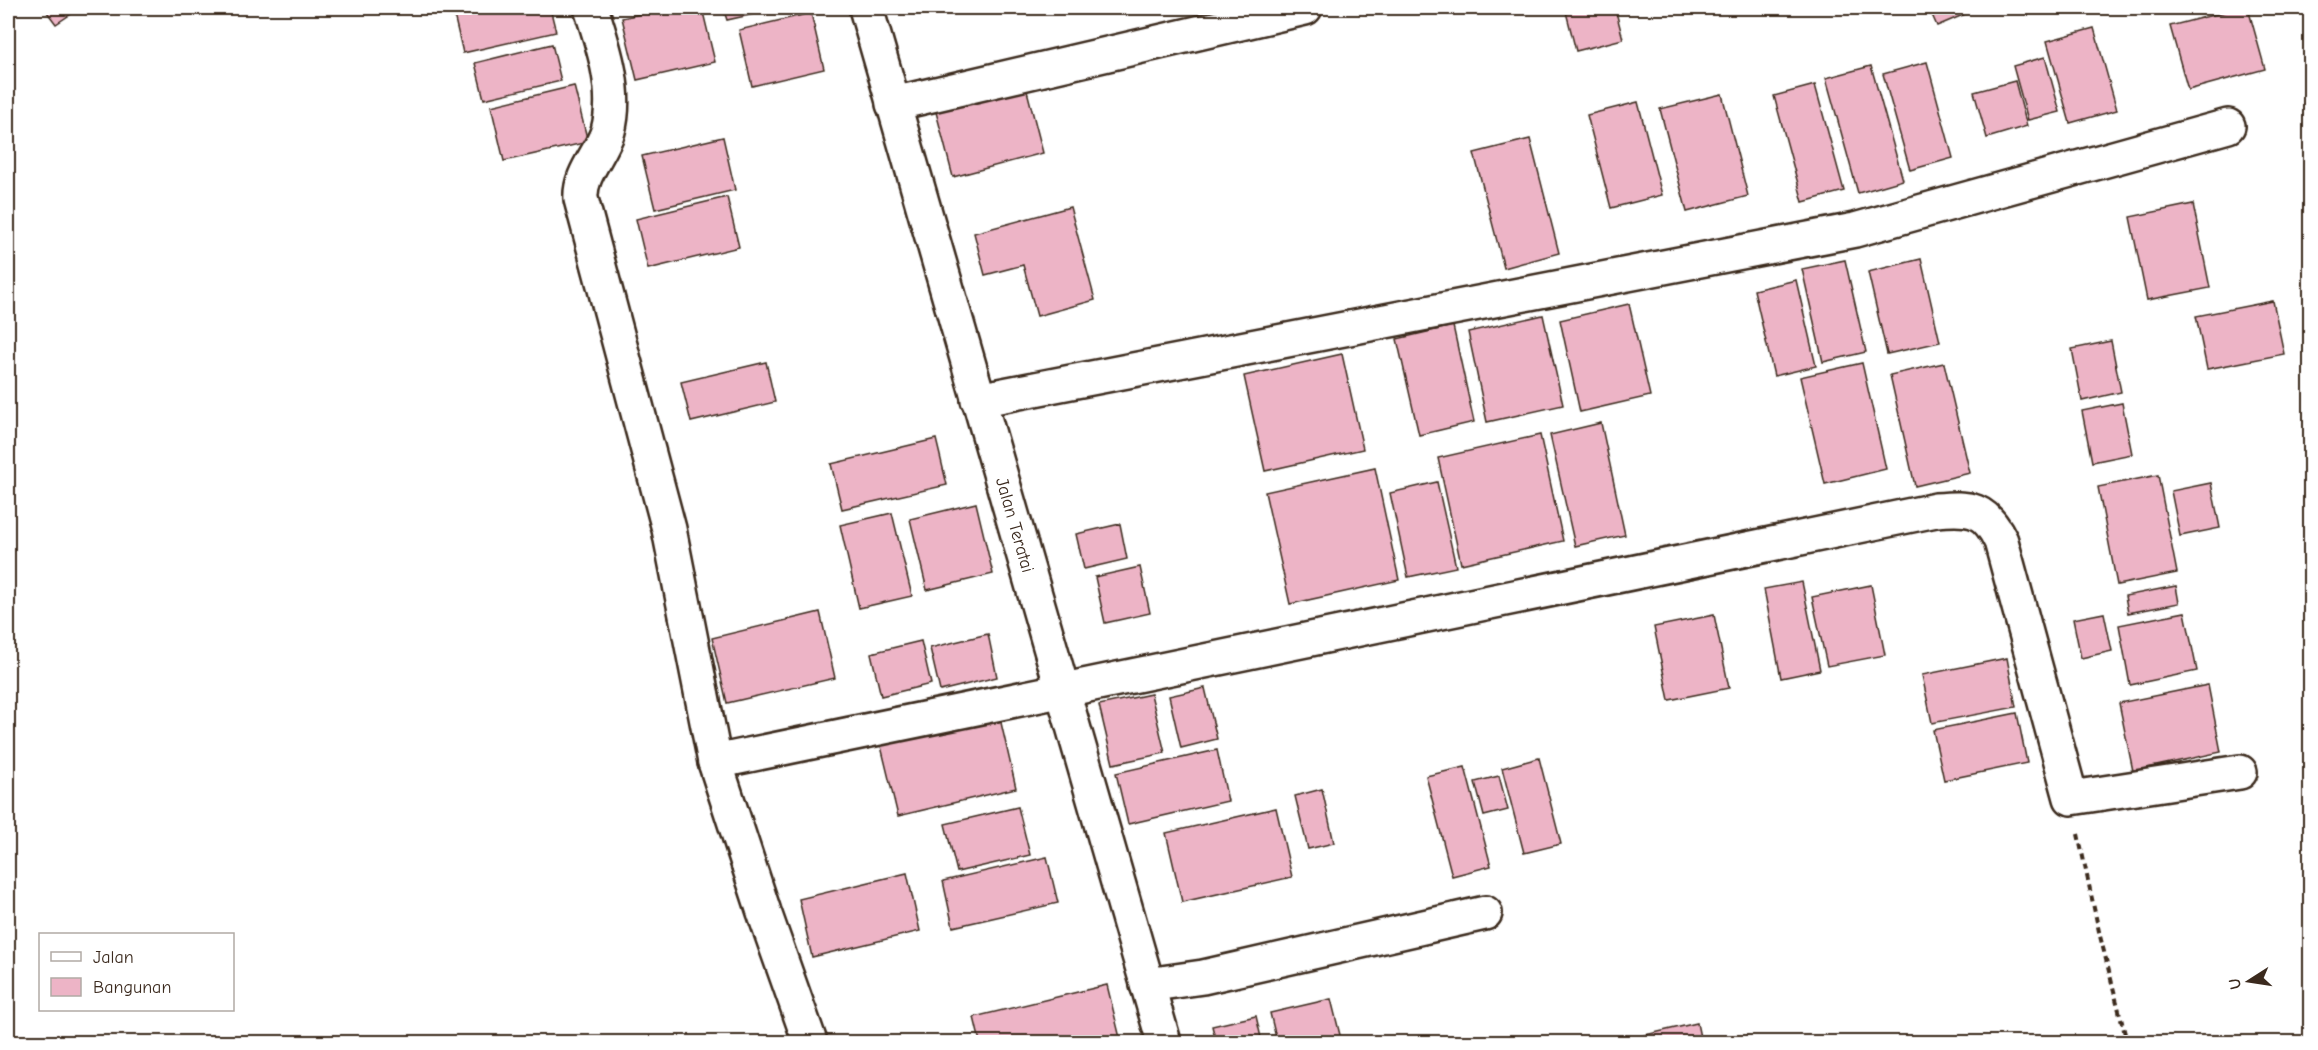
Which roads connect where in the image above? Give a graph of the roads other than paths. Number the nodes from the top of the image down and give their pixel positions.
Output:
1 (591, 8) edge
2 (866, 8) edge
3 (1305, 8) edge
4 (893, 104) junction
5 (2228, 126) dead end
6 (978, 400) junction
7 (1062, 691) junction
8 (715, 762) junction
9 (2241, 772) dead end
10 (1485, 914) dead end
11 (1147, 985) junction
12 (810, 1042) edge
13 (1164, 1042) edge

1 - 8 street
2 - 4 street, Jalan Teratai
3 - 4 street
4 - 6 street, Jalan Teratai
5 - 6 street
6 - 7 street, Jalan Teratai
7 - 8 street
7 - 9 street
7 - 11 street, Jalan Teratai
8 - 12 street
10 - 11 street
11 - 13 street, Jalan Teratai

